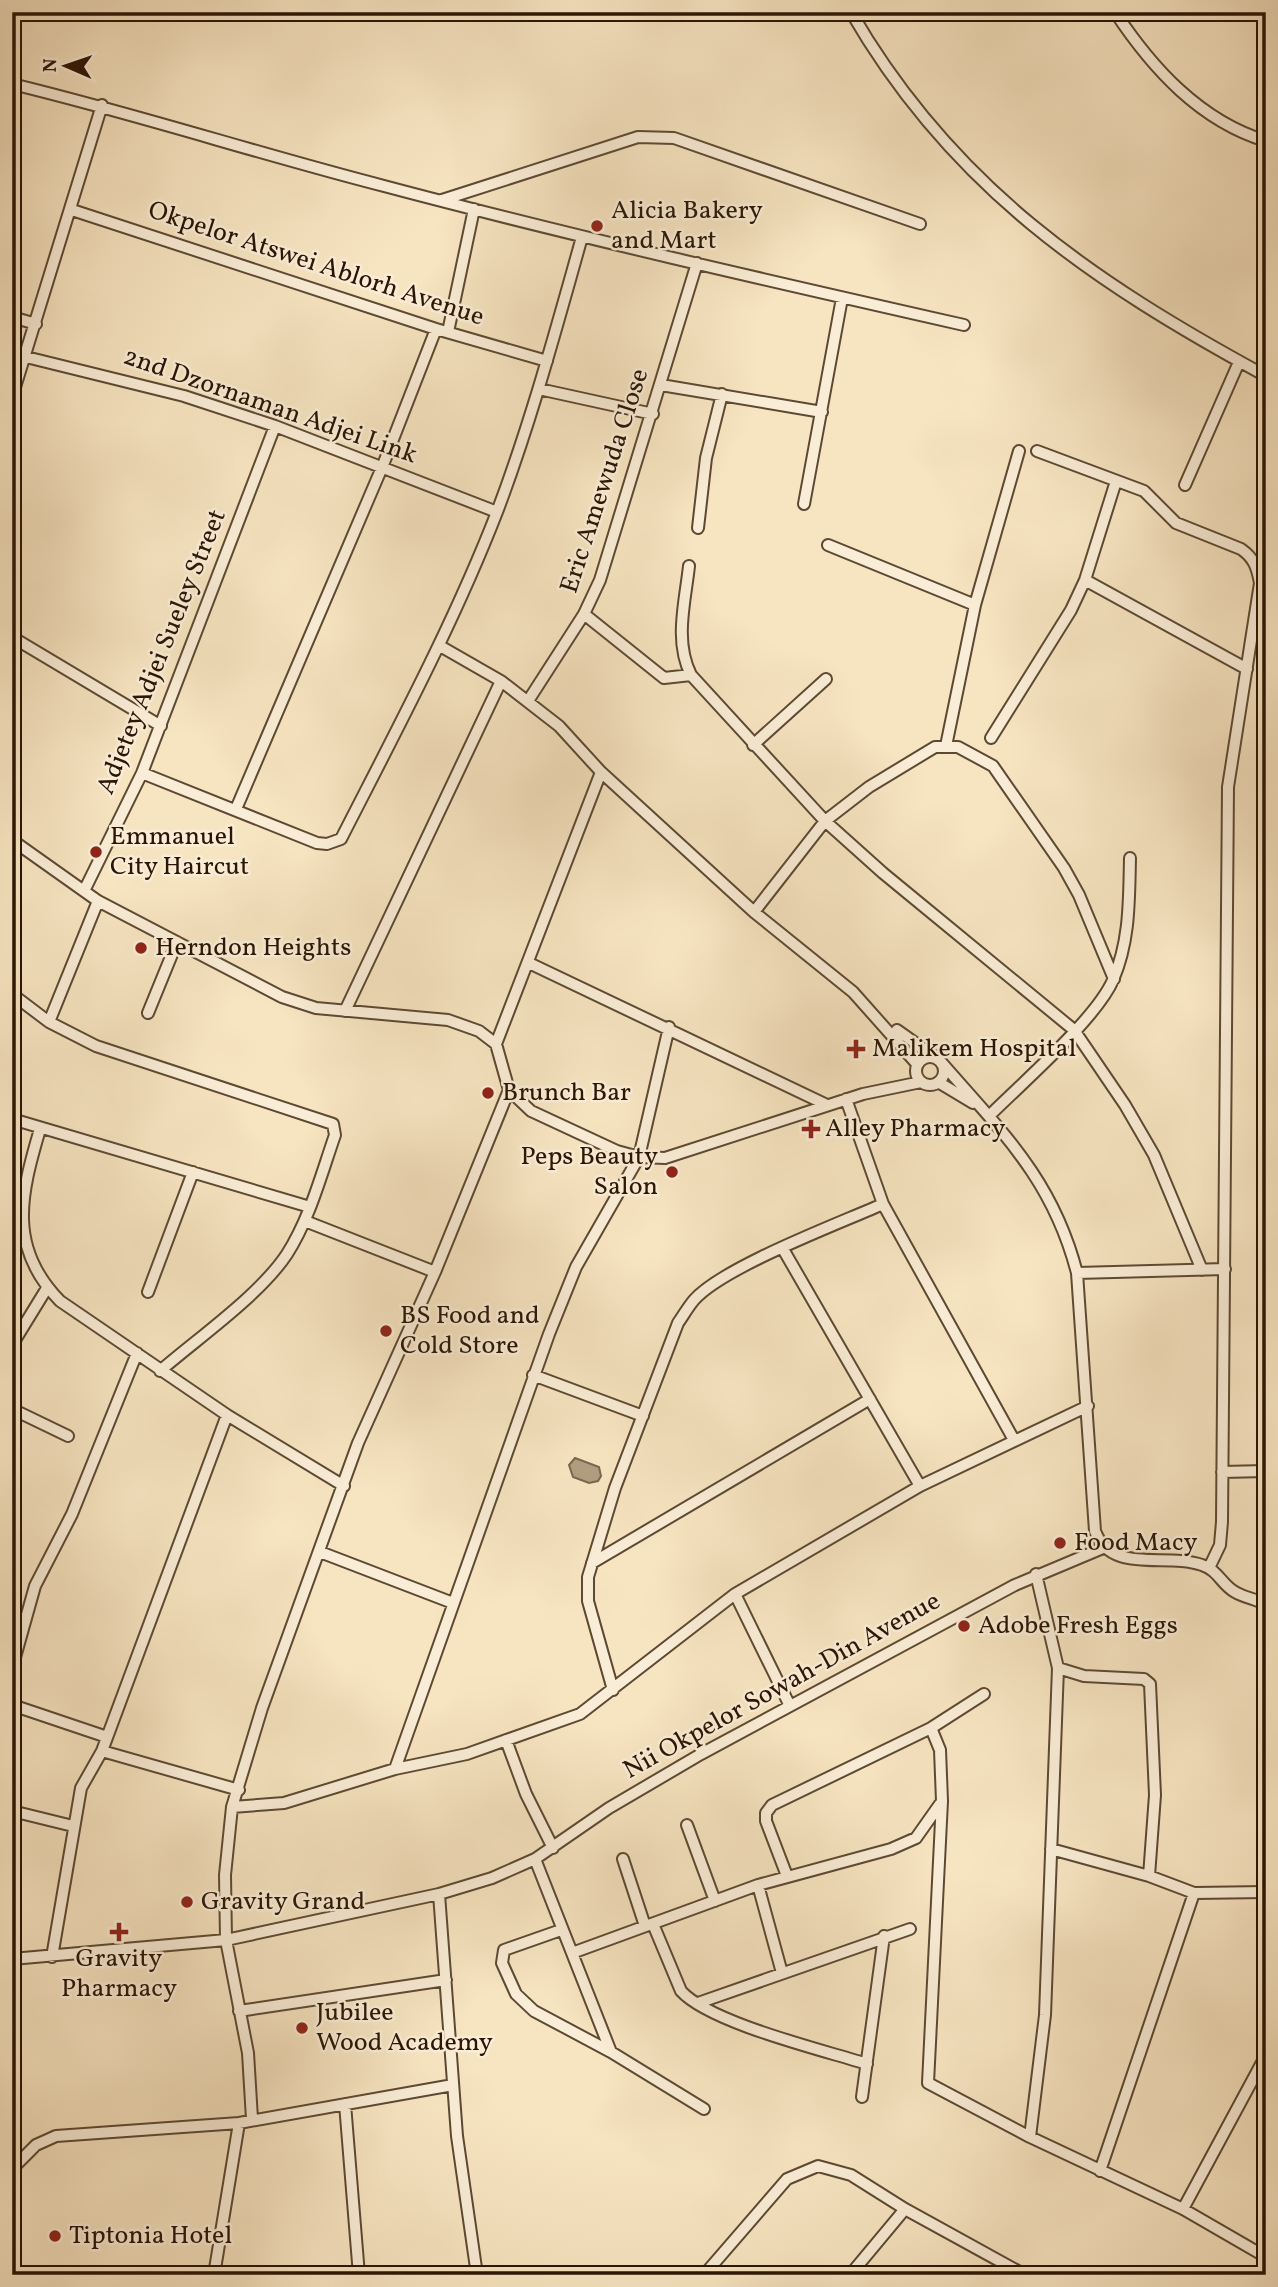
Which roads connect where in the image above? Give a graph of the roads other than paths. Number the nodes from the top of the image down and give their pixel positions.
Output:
1 (678, 12) edge
2 (851, 12) edge
3 (1115, 12) edge
4 (686, 13) edge
5 (12, 84) edge
6 (102, 105) junction
7 (1266, 141) edge
8 (442, 201) junction
9 (474, 209) junction
10 (72, 210) junction
11 (920, 224) dead end
12 (582, 237) junction
13 (697, 263) junction
14 (842, 298) junction
15 (12, 317) edge
16 (36, 324) junction
17 (964, 325) dead end
18 (436, 329) junction
19 (448, 332) junction
20 (26, 357) junction
21 (547, 361) junction
22 (1240, 362) junction
23 (1266, 376) edge
24 (661, 385) junction
25 (539, 389) junction
26 (722, 394) junction
27 (12, 397) edge
28 (822, 412) junction
29 (653, 414) junction
30 (275, 426) junction
31 (1019, 451) dead end
32 (1037, 451) dead end
33 (383, 465) junction
34 (1116, 481) junction
35 (1185, 485) dead end
36 (804, 504) dead end
37 (497, 512) junction
38 (698, 528) dead end
39 (828, 545) dead end
40 (689, 566) dead end
41 (1085, 580) junction
42 (975, 605) junction
43 (584, 614) junction
44 (12, 638) edge
45 (440, 646) junction
46 (1247, 670) junction
47 (691, 676) junction
48 (826, 679) dead end
49 (501, 681) junction
50 (528, 701) junction
51 (161, 726) junction
52 (991, 738) dead end
53 (753, 745) junction
54 (946, 746) junction
55 (601, 772) junction
56 (142, 773) junction
57 (236, 809) junction
58 (825, 821) junction
59 (12, 840) edge
60 (1130, 858) dead end
61 (84, 891) junction
62 (98, 901) junction
63 (754, 912) junction
64 (177, 942) junction
65 (528, 962) junction
66 (1114, 979) junction
67 (12, 993) edge
68 (345, 1011) junction
69 (148, 1013) dead end
70 (880, 1019) junction
71 (49, 1022) junction
72 (669, 1027) junction
73 (1074, 1030) junction
74 (496, 1044) junction
75 (939, 1061) junction
76 (917, 1066) junction
77 (921, 1082) junction
78 (938, 1082) junction
79 (886, 1087) junction
80 (509, 1090) junction
81 (846, 1099) junction
82 (827, 1105) junction
83 (985, 1112) junction
84 (12, 1119) edge
85 (40, 1129) junction
86 (639, 1157) junction
87 (193, 1172) junction
88 (883, 1204) junction
89 (310, 1207) junction
90 (305, 1221) junction
91 (783, 1249) junction
92 (1226, 1269) junction
93 (1202, 1270) junction
94 (435, 1272) junction
95 (1077, 1273) junction
96 (47, 1288) junction
97 (148, 1292) dead end
98 (12, 1345) edge
99 (137, 1353) junction
100 (160, 1371) junction
101 (533, 1375) junction
102 (870, 1399) junction
103 (1088, 1406) junction
104 (12, 1409) edge
105 (227, 1415) junction
106 (643, 1416) junction
107 (68, 1436) dead end
108 (1014, 1440) junction
109 (1266, 1471) edge
110 (1222, 1472) junction
111 (344, 1486) junction
112 (920, 1486) junction
113 (1103, 1548) junction
114 (320, 1552) junction
115 (592, 1563) junction
116 (1209, 1568) junction
117 (1037, 1574) junction
118 (735, 1594) junction
119 (453, 1603) junction
120 (1266, 1605) edge
121 (12, 1668) edge
122 (1058, 1668) junction
123 (613, 1690) junction
124 (984, 1694) dead end
125 (12, 1705) edge
126 (790, 1706) junction
127 (931, 1728) junction
128 (107, 1737) junction
129 (506, 1740) junction
130 (102, 1751) junction
131 (395, 1769) junction
132 (239, 1790) junction
133 (942, 1801) junction
134 (232, 1807) junction
135 (12, 1811) edge
136 (687, 1825) dead end
137 (73, 1826) junction
138 (553, 1848) junction
139 (1051, 1849) junction
140 (535, 1859) junction
141 (623, 1859) dead end
142 (787, 1876) junction
143 (1149, 1876) junction
144 (758, 1885) junction
145 (1266, 1892) edge
146 (1194, 1893) junction
147 (439, 1894) junction
148 (715, 1901) junction
149 (649, 1925) junction
150 (910, 1929) dead end
151 (561, 1930) junction
152 (884, 1936) junction
153 (226, 1940) junction
154 (572, 1953) junction
155 (52, 1957) junction
156 (12, 1959) edge
157 (782, 1973) junction
158 (446, 1980) junction
159 (698, 2003) junction
160 (239, 2011) junction
161 (611, 2052) junction
162 (1266, 2055) edge
163 (12, 2061) edge
164 (867, 2064) junction
165 (453, 2085) junction
166 (862, 2096) dead end
167 (345, 2104) junction
168 (704, 2109) dead end
169 (252, 2119) junction
170 (239, 2123) junction
171 (1030, 2137) junction
172 (14, 2167) junction
173 (1100, 2171) junction
174 (12, 2187) edge
175 (905, 2209) junction
176 (1183, 2210) junction
177 (1266, 2257) edge
178 (214, 2275) edge
179 (359, 2275) edge
180 (477, 2275) edge
181 (704, 2275) edge
182 (850, 2275) edge
183 (1025, 2275) edge

1 - 4 street
2 - 22 street
3 - 7 street
5 - 6 street
6 - 8 street
6 - 10 street
8 - 9 street
8 - 11 street
9 - 12 street
9 - 19 street
10 - 16 street
10 - 18 street, Okpelor Atswei Ablorh Avenue
12 - 13 street
12 - 21 street
13 - 14 street
13 - 24 street, Eric Amewuda Close
14 - 17 street
14 - 28 street
15 - 16 street
16 - 20 street
18 - 19 street, Okpelor Atswei Ablorh Avenue
18 - 33 street
19 - 21 street, Okpelor Atswei Ablorh Avenue
20 - 27 street
20 - 30 street, 2nd Dzornaman Adjei Link
21 - 25 street
22 - 23 street
22 - 35 street
24 - 26 street
24 - 29 street, Eric Amewuda Close
25 - 29 street
25 - 37 street
26 - 28 street
26 - 38 street
28 - 36 street
29 - 43 street, Eric Amewuda Close
30 - 33 street, 2nd Dzornaman Adjei Link
30 - 51 street, Adjetey Adjei Sueley Street
31 - 42 street
32 - 34 street
33 - 37 street, 2nd Dzornaman Adjei Link
33 - 57 street
34 - 41 street
34 - 46 street
37 - 45 street
39 - 42 street
40 - 47 street
41 - 46 street
41 - 52 street
42 - 54 street
43 - 47 street
43 - 50 street, Eric Amewuda Close
44 - 51 street
45 - 49 street
45 - 57 street
46 - 92 street
47 - 53 street
48 - 53 street
49 - 50 street
49 - 68 street
50 - 55 street
51 - 56 street, Adjetey Adjei Sueley Street
53 - 58 street
54 - 58 street
54 - 66 street
55 - 63 street
55 - 65 street
56 - 57 street
56 - 61 street, Adjetey Adjei Sueley Street
58 - 63 street
58 - 73 street
59 - 61 street
60 - 66 street
61 - 62 street
62 - 64 street
62 - 71 street
63 - 70 street
64 - 68 street
64 - 69 street
65 - 72 street
65 - 74 street
66 - 73 street
67 - 71 street
68 - 74 street
70 - 75 street
70 - 76 street
71 - 89 street
72 - 82 street
72 - 86 street
73 - 83 street
73 - 93 street
74 - 80 street
75 - 76 street
75 - 78 street
75 - 83 street
76 - 77 street
76 - 79 street
77 - 78 street
77 - 79 street
78 - 83 street
79 - 81 street
80 - 86 street
80 - 94 street
81 - 82 street
81 - 88 street
82 - 86 street
83 - 95 street
84 - 85 street
85 - 87 street
85 - 96 street
86 - 101 street
87 - 89 street
87 - 97 street
88 - 91 street
88 - 108 street
89 - 90 street
90 - 94 street
90 - 100 street
91 - 102 street
91 - 106 street
92 - 93 street
92 - 110 street
93 - 95 street
94 - 111 street
95 - 103 street
96 - 98 street
96 - 99 street
99 - 100 street
99 - 121 street
100 - 105 street
101 - 106 street
101 - 119 street
102 - 112 street
102 - 115 street
103 - 108 street
103 - 113 street
104 - 107 street
105 - 111 street
105 - 128 street
106 - 115 street
108 - 112 street
109 - 110 street
110 - 116 street
111 - 114 street
112 - 118 street
113 - 116 street
113 - 117 street, Nii Okpelor Sowah-Din Avenue
114 - 119 street
114 - 132 street
115 - 123 street
116 - 120 street
117 - 122 street
117 - 126 street, Nii Okpelor Sowah-Din Avenue
118 - 123 street
118 - 126 street
119 - 131 street
122 - 139 street
122 - 143 street
123 - 129 street
124 - 127 street
125 - 128 street
126 - 138 street, Nii Okpelor Sowah-Din Avenue
127 - 133 street
127 - 142 street
128 - 130 street
129 - 131 street
129 - 138 street
130 - 132 street
130 - 137 street
131 - 134 street
132 - 134 street
133 - 142 street
133 - 171 street
134 - 153 street
135 - 137 street
136 - 148 street
137 - 155 street
138 - 140 street, Nii Okpelor Sowah-Din Avenue
139 - 143 street
139 - 171 street
140 - 147 street, Nii Okpelor Sowah-Din Avenue
140 - 151 street
141 - 149 street
142 - 144 street
143 - 146 street
144 - 148 street
144 - 157 street
145 - 146 street
146 - 173 street
147 - 153 street, Nii Okpelor Sowah-Din Avenue
147 - 158 street
148 - 149 street
149 - 154 street
149 - 159 street
150 - 152 street
151 - 154 street
151 - 161 street
152 - 157 street
152 - 164 street
153 - 155 street, Nii Okpelor Sowah-Din Avenue
153 - 160 street
154 - 161 street
155 - 156 street, Nii Okpelor Sowah-Din Avenue
157 - 159 street
158 - 160 street
158 - 165 street
159 - 164 street
160 - 169 street
161 - 168 street
162 - 176 street
163 - 172 street
164 - 166 street
165 - 167 street
165 - 180 street
167 - 169 street
167 - 179 street
169 - 170 street
170 - 172 street
170 - 178 street
171 - 173 street
172 - 174 street
173 - 176 street
175 - 181 street
175 - 182 street
175 - 183 street
176 - 177 street

